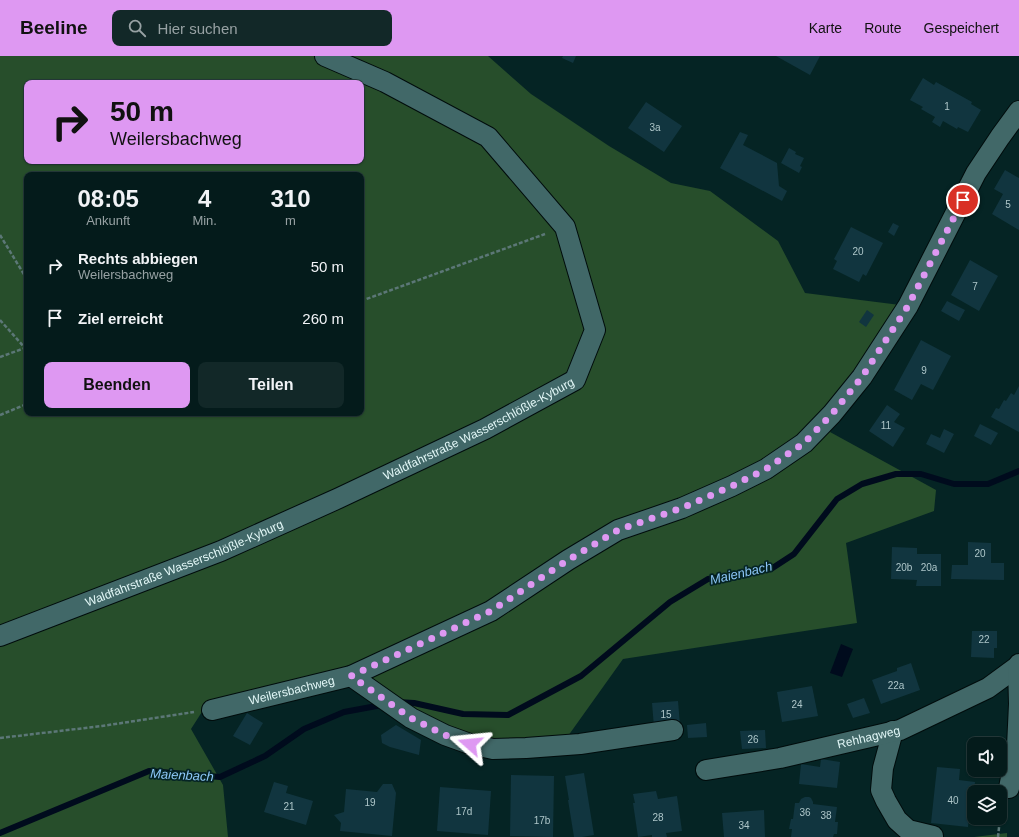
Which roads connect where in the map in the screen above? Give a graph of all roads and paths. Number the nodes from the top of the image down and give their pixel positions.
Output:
1 (325, 56) edge
2 (1019, 111) edge
3 (565, 227) junction
4 (0, 235) edge
5 (24, 274) edge
6 (364, 301) edge
7 (0, 320) edge
8 (24, 346) edge
9 (24, 349) edge
10 (0, 357) edge
11 (24, 405) edge
12 (0, 415) edge
13 (0, 636) edge
14 (1018, 665) edge
15 (351, 676) junction
16 (212, 710) joint
17 (674, 730) dead end
18 (893, 731) junction
19 (0, 738) edge
20 (706, 770) dead end
21 (1009, 788) dead end
22 (999, 825) edge
23 (933, 836) dead end
24 (998, 837) edge

1 - 3 street, Waldfahrstraße Wasserschlößle-Kyburg
2 - 15 street, Weilersbachweg
3 - 6 path
3 - 13 street, Waldfahrstraße Wasserschlößle-Kyburg
4 - 5 path
7 - 8 path
9 - 10 path
11 - 12 path
14 - 18 street, Rehhagweg
14 - 21 street, Rehhagweg
15 - 16 street, Weilersbachweg
15 - 17 street
16 - 19 path
18 - 20 street, Rehhagweg
18 - 23 street
22 - 24 path

